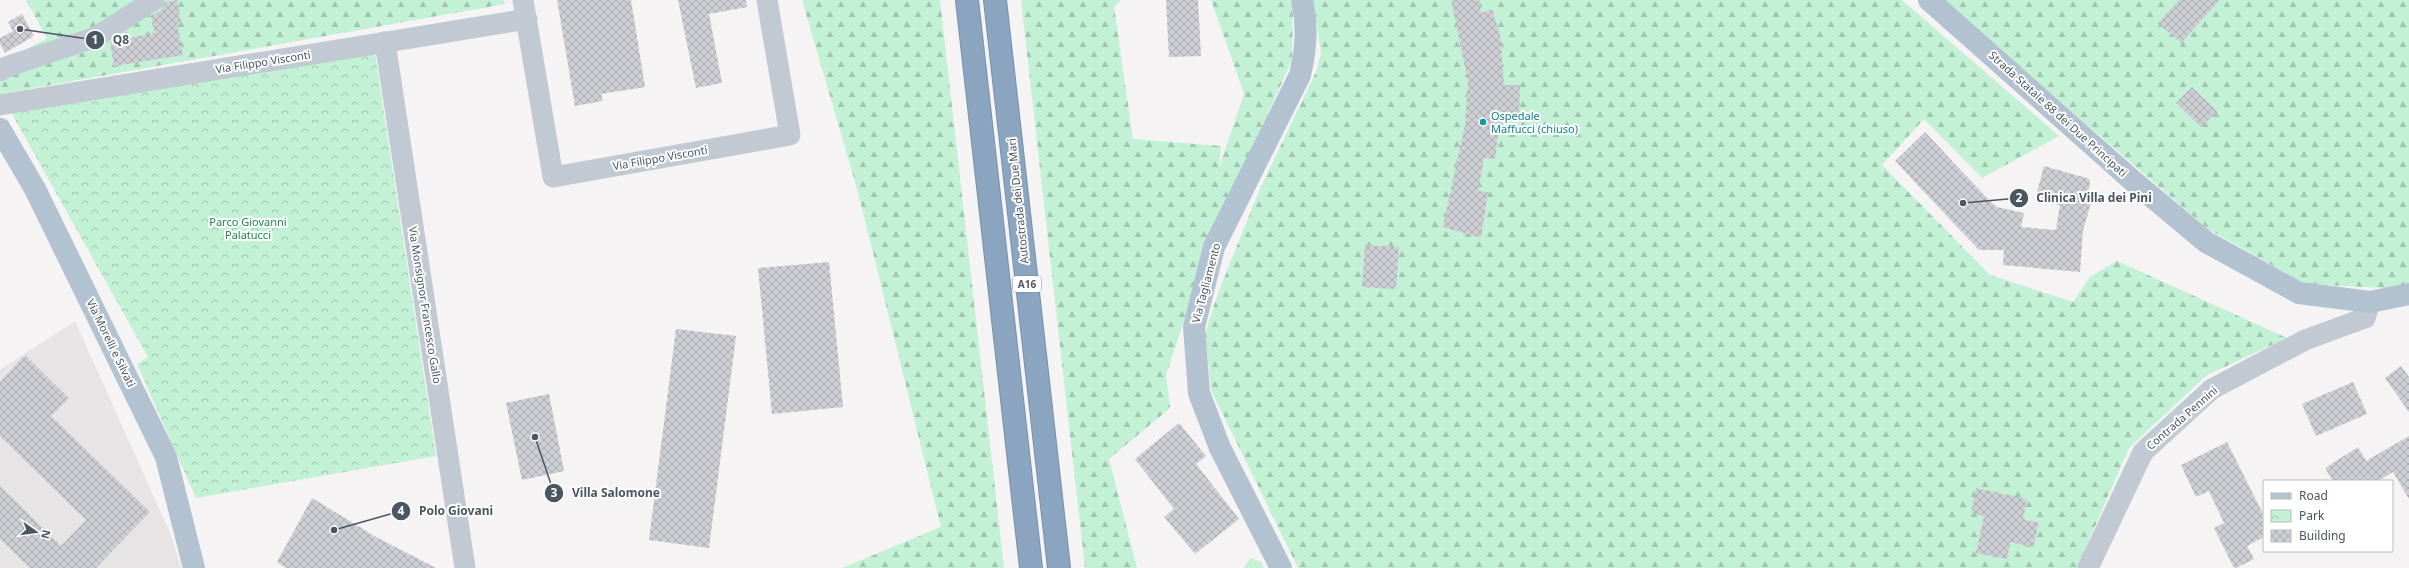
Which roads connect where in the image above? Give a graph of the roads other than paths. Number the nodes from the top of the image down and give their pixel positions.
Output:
1 (154, 0) edge
2 (767, 0) edge
3 (967, 0) edge
4 (995, 0) edge
5 (1302, 0) edge
6 (1929, 0) edge
7 (525, 9) edge
8 (385, 42) junction
9 (0, 71) edge
10 (0, 105) edge
11 (0, 129) edge
12 (2409, 294) edge
13 (2370, 302) junction
14 (194, 568) edge
15 (465, 568) edge
16 (1031, 568) edge
17 (1059, 568) edge
18 (1281, 568) edge
19 (2088, 568) edge

1 - 9 street
2 - 7 street, Via Filippo Visconti
3 - 16 highway, A16
4 - 17 highway, Autostrada dei Due Mari / A16
5 - 18 main road, Via Tagliamento
6 - 13 main road, Strada Statale 88 dei Due Principati
7 - 8 street, Via Filippo Visconti
8 - 10 street, Via Filippo Visconti
8 - 15 street, Via Monsignor Francesco Gallo
11 - 14 main road, Via Morelli e Silvati
12 - 13 main road, Strada Statale 88 dei Due Principati
13 - 19 street, Contrada Pennini

